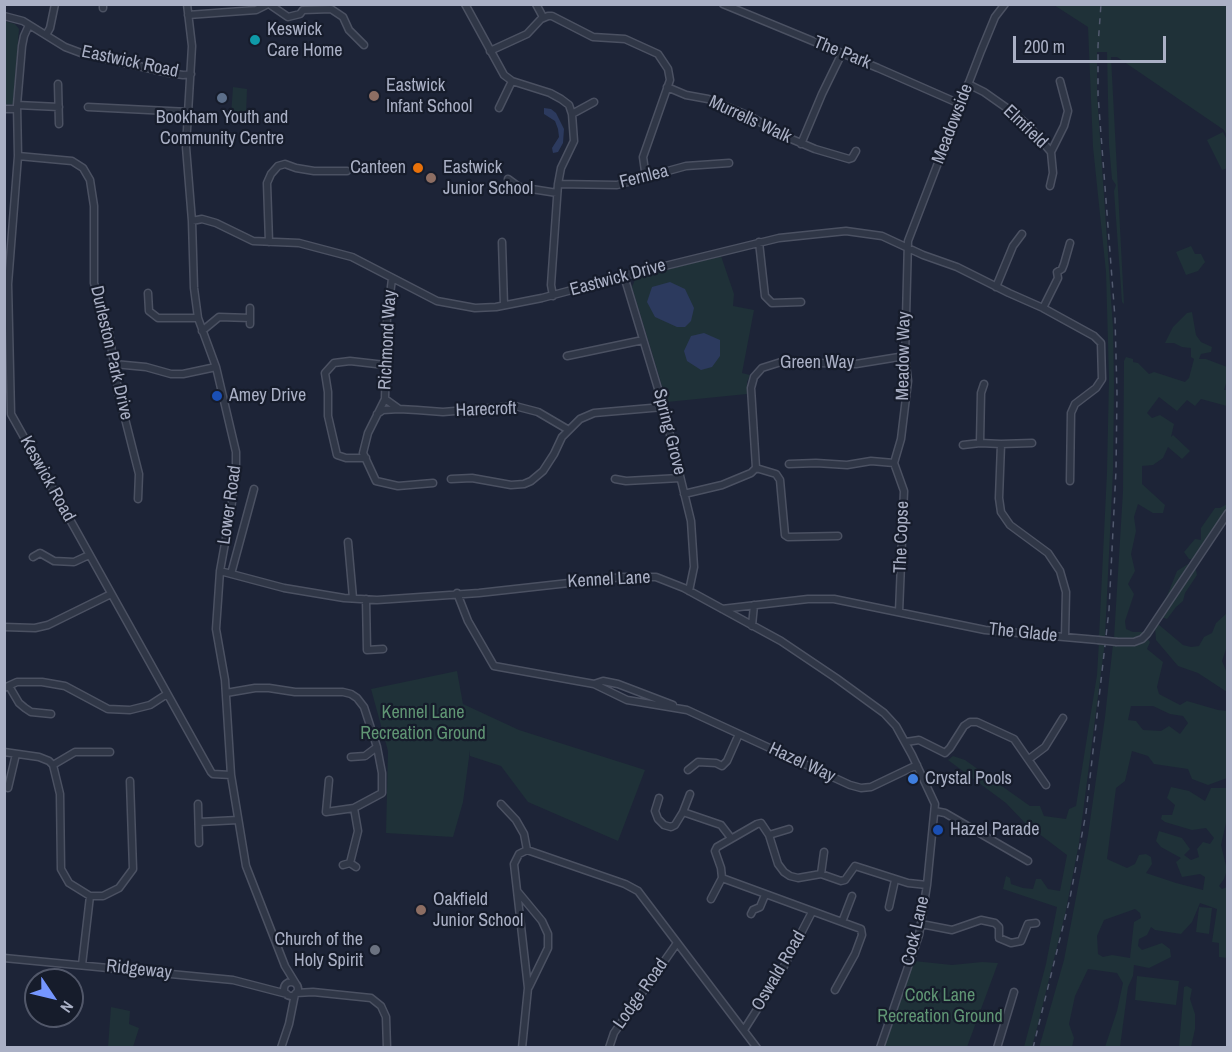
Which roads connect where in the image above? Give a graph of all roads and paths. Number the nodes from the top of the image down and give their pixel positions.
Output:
1 (55, 4) edge
2 (187, 4) edge
3 (269, 4) edge
4 (465, 4) edge
5 (536, 4) edge
6 (723, 4) edge
7 (1005, 4) edge
8 (303, 7) edge
9 (188, 15) junction
10 (4, 16) edge
11 (543, 17) junction
12 (29, 25) junction
13 (46, 36) junction
14 (364, 45) dead end
15 (490, 51) junction
16 (842, 53) junction
17 (191, 74) junction
18 (513, 81) junction
19 (1060, 81) dead end
20 (58, 84) dead end
21 (968, 84) junction
22 (667, 87) junction
23 (594, 102) dead end
24 (960, 104) junction
25 (17, 107) junction
26 (59, 107) junction
27 (88, 107) dead end
28 (499, 108) dead end
29 (4, 109) edge
30 (189, 112) junction
31 (572, 114) junction
32 (59, 124) dead end
33 (801, 144) junction
34 (856, 151) dead end
35 (1051, 152) junction
36 (18, 156) junction
37 (729, 163) dead end
38 (347, 171) dead end
39 (646, 178) junction
40 (508, 179) dead end
41 (558, 184) junction
42 (1050, 186) dead end
43 (557, 193) junction
44 (192, 221) junction
45 (1022, 234) dead end
46 (269, 242) junction
47 (502, 242) dead end
48 (759, 242) junction
49 (1070, 243) dead end
50 (906, 247) junction
51 (624, 276) junction
52 (392, 279) junction
53 (996, 287) junction
54 (148, 293) dead end
55 (553, 296) junction
56 (801, 302) dead end
57 (504, 305) junction
58 (250, 308) dead end
59 (1043, 308) junction
60 (198, 318) junction
61 (202, 331) junction
62 (643, 340) junction
63 (567, 356) dead end
64 (904, 356) junction
65 (114, 364) junction
66 (385, 365) junction
67 (216, 367) junction
68 (984, 384) dead end
69 (385, 399) junction
70 (7, 407) edge
71 (663, 407) junction
72 (399, 409) junction
73 (376, 415) junction
74 (567, 429) junction
75 (980, 442) junction
76 (1032, 443) dead end
77 (1001, 444) junction
78 (963, 445) dead end
79 (366, 458) junction
80 (894, 463) junction
81 (789, 464) dead end
82 (756, 468) junction
83 (451, 478) dead end
84 (680, 478) junction
85 (615, 479) dead end
86 (1070, 481) dead end
87 (433, 483) dead end
88 (254, 489) dead end
89 (684, 494) junction
90 (138, 499) dead end
91 (1227, 513) edge
92 (838, 536) dead end
93 (348, 542) dead end
94 (37, 554) dead end
95 (89, 555) junction
96 (220, 571) junction
97 (231, 574) junction
98 (689, 591) junction
99 (457, 593) junction
100 (111, 594) junction
101 (353, 598) junction
102 (366, 599) junction
103 (754, 605) junction
104 (722, 609) junction
105 (899, 612) junction
106 (752, 626) junction
107 (4, 627) edge
108 (1065, 637) junction
109 (383, 649) dead end
110 (367, 650) junction
111 (365, 658) dead end
112 (594, 684) junction
113 (7, 687) edge
114 (226, 693) junction
115 (167, 694) junction
116 (687, 710) junction
117 (51, 714) dead end
118 (1063, 718) dead end
119 (739, 734) junction
120 (906, 742) junction
121 (377, 747) junction
122 (4, 752) edge
123 (111, 752) dead end
124 (16, 754) junction
125 (351, 758) dead end
126 (1029, 759) junction
127 (52, 765) junction
128 (917, 765) junction
129 (688, 770) dead end
130 (231, 775) junction
131 (329, 780) dead end
132 (130, 781) dead end
133 (1046, 785) dead end
134 (8, 788) dead end
135 (690, 794) dead end
136 (659, 798) dead end
137 (198, 804) dead end
138 (501, 804) dead end
139 (354, 808) junction
140 (935, 811) junction
141 (683, 812) junction
142 (238, 820) junction
143 (199, 822) junction
144 (789, 829) dead end
145 (769, 835) junction
146 (731, 838) junction
147 (200, 843) dead end
148 (527, 850) junction
149 (824, 852) dead end
150 (1028, 861) dead end
151 (350, 865) dead end
152 (821, 874) junction
153 (722, 878) junction
154 (895, 880) junction
155 (927, 885) junction
156 (518, 891) junction
157 (765, 895) junction
158 (90, 896) junction
159 (852, 896) dead end
160 (711, 899) dead end
161 (888, 907) dead end
162 (812, 912) junction
163 (751, 914) dead end
164 (842, 922) junction
165 (1036, 923) dead end
166 (921, 924) junction
167 (677, 943) junction
168 (4, 958) edge
169 (82, 965) junction
170 (285, 966) junction
171 (286, 985) junction
172 (528, 988) junction
173 (273, 989) junction
174 (835, 990) dead end
175 (293, 991) junction
176 (1014, 992) dead end
177 (744, 1030) junction
178 (281, 1047) edge
179 (387, 1047) edge
180 (522, 1047) edge
181 (609, 1047) edge
182 (757, 1047) edge
183 (880, 1047) edge
184 (997, 1047) edge

1 - 13 street
2 - 9 street, Lower Road
3 - 8 street
3 - 9 street
4 - 15 street
5 - 11 street
6 - 16 street, The Park
7 - 21 street, Meadowside
8 - 14 street
9 - 17 street, Lower Road
10 - 12 street, Eastwick Road
11 - 15 street
11 - 22 street
12 - 13 street, Eastwick Road
12 - 25 street, Keswick Road
13 - 17 street, Eastwick Road
15 - 18 street
16 - 24 street, The Park
16 - 33 street
17 - 30 street, Lower Road
18 - 28 street
18 - 31 street
19 - 35 street
20 - 26 street
21 - 24 street, Meadowside
21 - 35 street, Elmfield
22 - 33 street, Murrells Walk
22 - 39 street
23 - 31 street
24 - 50 street, Meadowside
25 - 26 street
25 - 29 street
25 - 36 street, Keswick Road
26 - 32 street
27 - 30 street
30 - 44 street, Lower Road
31 - 41 street
33 - 34 street, Murrells Walk
35 - 42 street, Elmfield
36 - 65 street, Durleston Park Drive
36 - 70 street, Keswick Road
37 - 39 street, Fernlea
38 - 46 street
39 - 41 street, Fernlea
40 - 43 street
41 - 43 street
43 - 55 street
44 - 46 street, Eastwick Drive
44 - 60 street, Lower Road
45 - 53 street
46 - 52 street, Eastwick Drive
47 - 57 street
48 - 50 street, Eastwick Drive
48 - 51 street, Eastwick Drive
48 - 56 street
49 - 59 street
50 - 53 street, Eastwick Drive
50 - 64 street, Meadow Way
51 - 55 street, Eastwick Drive
51 - 62 street, Spring Grove
52 - 57 street, Eastwick Drive
52 - 66 street, Richmond Way
53 - 59 street, Eastwick Drive
54 - 60 street
55 - 57 street, Eastwick Drive
58 - 61 street
59 - 86 street, Eastwick Drive
60 - 61 street, Lower Road
61 - 67 street, Lower Road
62 - 63 street
62 - 71 street, Spring Grove
64 - 80 street, Meadow Way
64 - 82 street, Green Way
65 - 67 street
65 - 90 street, Durleston Park Drive
66 - 69 street, Richmond Way
66 - 79 street
67 - 96 street, Lower Road
68 - 75 street
69 - 72 street
69 - 73 street, Richmond Way
70 - 95 street, Keswick Road
71 - 74 street
71 - 84 street, Spring Grove
72 - 73 street, Harecroft
72 - 74 street, Harecroft
73 - 79 street, Richmond Way
74 - 83 street
75 - 77 street
75 - 78 street
76 - 77 street
77 - 108 street
79 - 87 street
80 - 81 street
80 - 105 street, The Copse
82 - 89 street
82 - 92 street
84 - 85 street
84 - 89 street, Spring Grove
88 - 97 street
89 - 98 street, Spring Grove
91 - 108 street, The Glade, bridge
93 - 101 street
94 - 95 street
95 - 100 street, Keswick Road
96 - 97 street, Kennel Lane
96 - 114 street, Lower Road
97 - 101 street, Kennel Lane
98 - 99 street, Kennel Lane
98 - 104 street, Kennel Lane
99 - 102 street, Kennel Lane
99 - 112 street, Hazel Way
100 - 107 street
100 - 115 street, Keswick Road
101 - 102 street, Kennel Lane
102 - 110 street
103 - 104 street, The Glade
103 - 105 street, The Glade
103 - 106 street
104 - 106 street, Kennel Lane
105 - 108 street, The Glade
106 - 120 street, Kennel Lane
109 - 110 street
110 - 111 street
112 - 116 street, Hazel Way
112 - 116 street, Hazel Way
113 - 115 street
113 - 117 street
114 - 121 street
114 - 130 street, Lower Road
115 - 130 street, Keswick Road
116 - 119 street, Hazel Way
118 - 126 street
119 - 128 street, Hazel Way
119 - 129 street
120 - 126 street
120 - 128 street, Kennel Lane
121 - 125 street
121 - 139 street
122 - 124 street
123 - 127 street
124 - 127 street
124 - 134 street
126 - 133 street
127 - 158 street
128 - 140 street, Kennel Lane
130 - 142 street, Lower Road
131 - 139 street
132 - 158 street
135 - 141 street
136 - 141 street
137 - 143 street
138 - 148 street
139 - 151 street
140 - 150 street
140 - 155 street, Cock Lane
141 - 146 street
142 - 143 street
142 - 170 street, Lower Road
143 - 147 street
144 - 145 street
145 - 146 street
145 - 152 street
146 - 153 street
148 - 156 street
148 - 167 street
149 - 152 street
152 - 154 street
153 - 157 street
153 - 160 street
154 - 155 street
154 - 161 street
155 - 166 street, Cock Lane
156 - 172 street
156 - 172 street
157 - 162 street
157 - 163 street
158 - 169 street
159 - 164 street
162 - 164 street
162 - 177 street, Oswald Road
164 - 174 street
165 - 166 street
166 - 183 street, Cock Lane
167 - 177 street
167 - 181 street, Lodge Road
168 - 169 street, Ridgeway
169 - 173 street, Ridgeway
170 - 171 street, Lower Road
170 - 175 street, Lower Road
171 - 173 street, Ridgeway
171 - 175 street, Lower Road
171 - 175 street
172 - 180 street
173 - 175 street, Ridgeway
175 - 178 street, Lower Road
175 - 179 street
176 - 184 street
177 - 182 street

